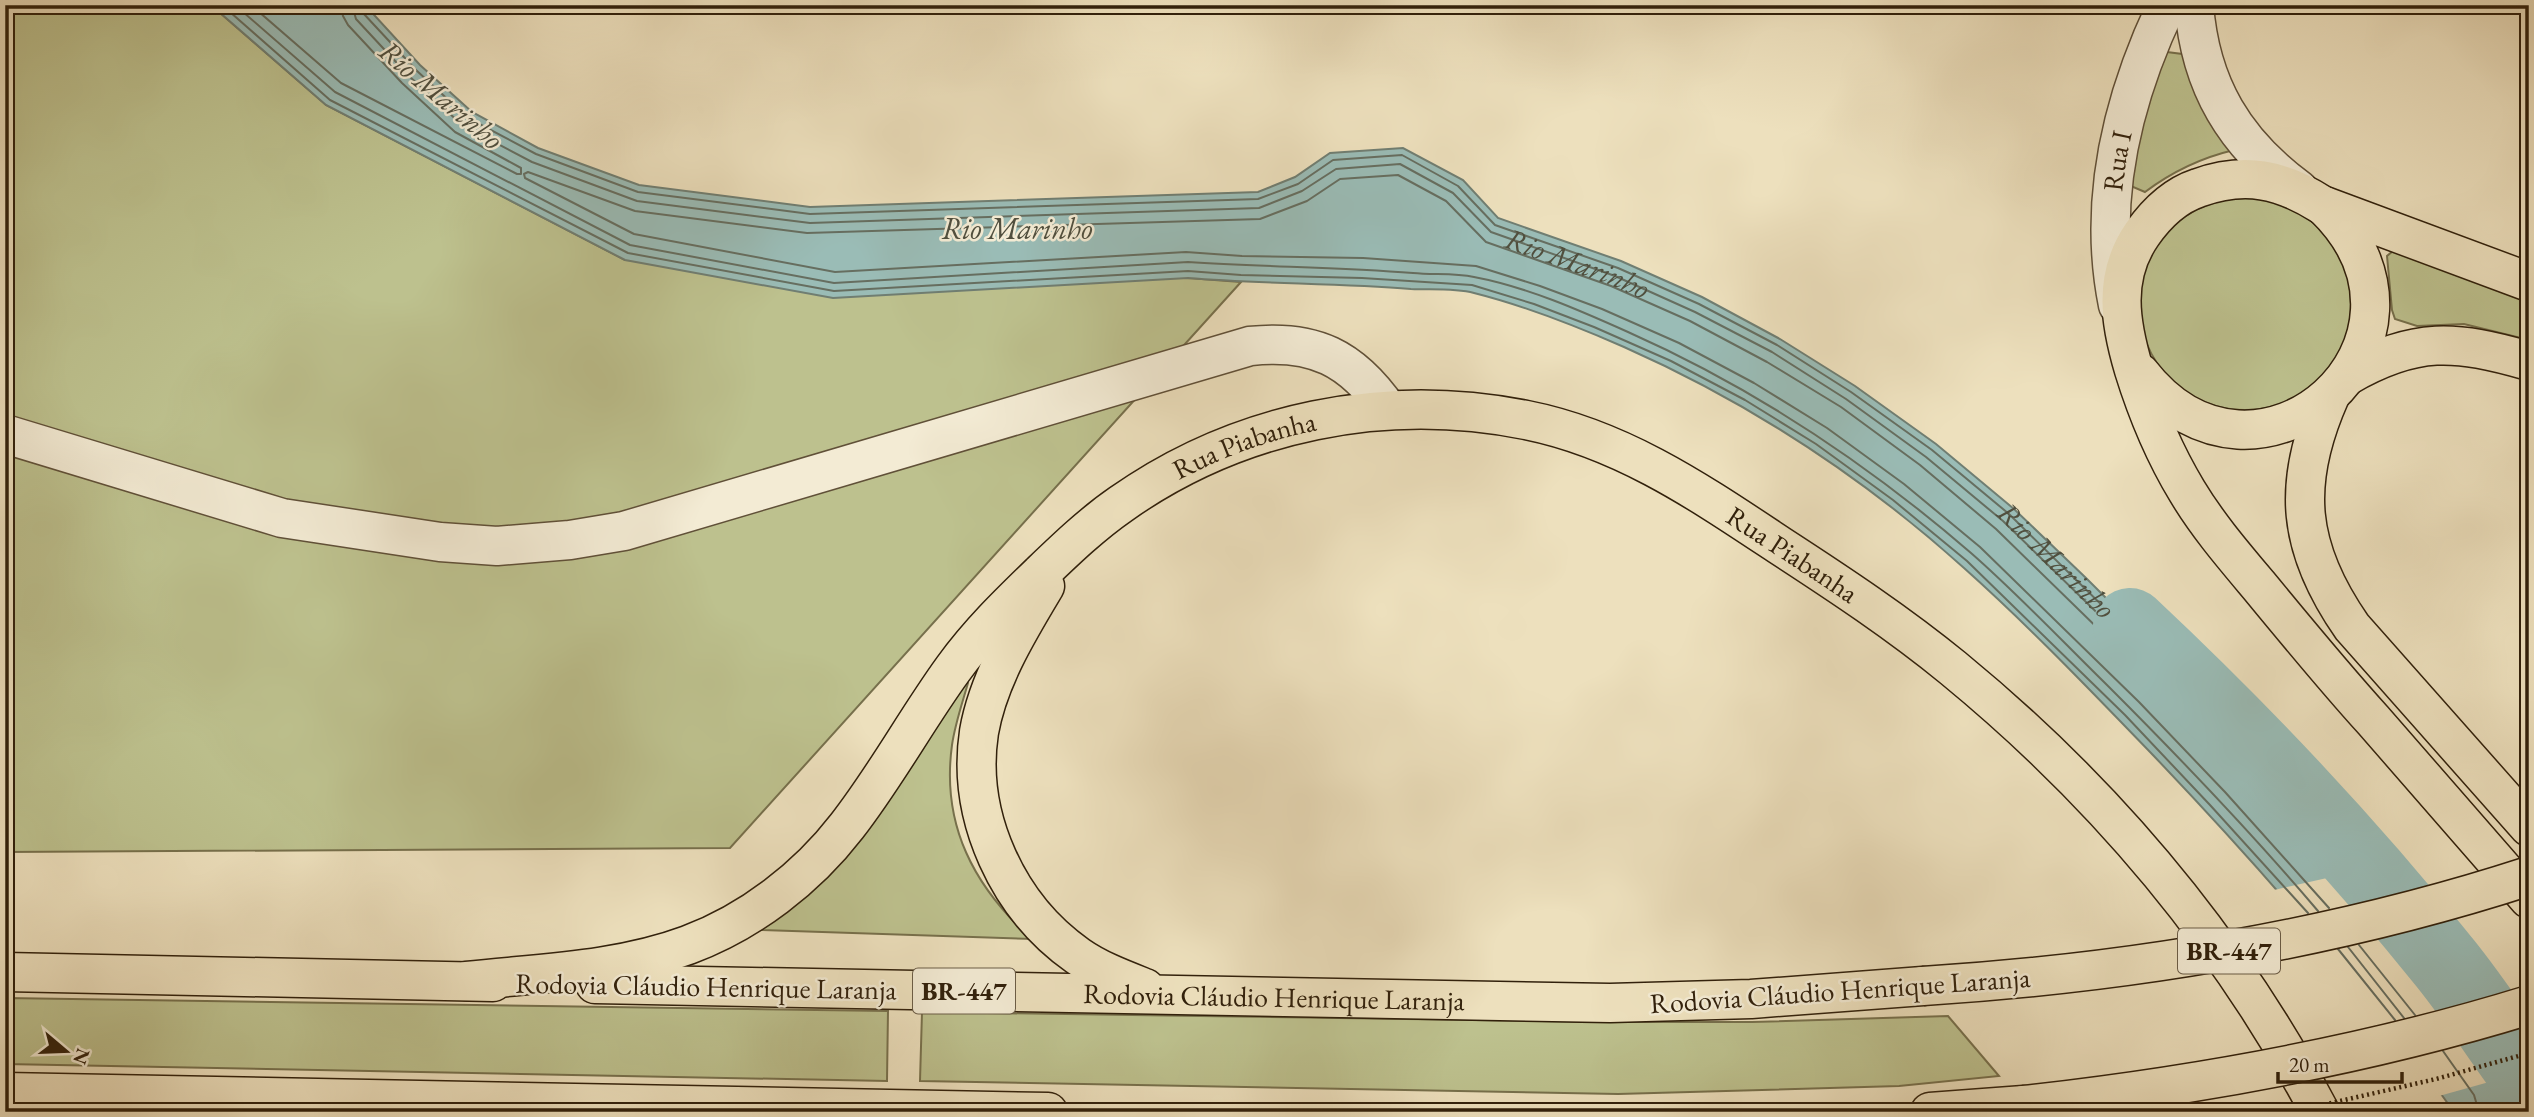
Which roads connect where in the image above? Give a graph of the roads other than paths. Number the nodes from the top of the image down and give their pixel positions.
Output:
1 (2167, 5) edge
2 (2194, 5) edge
3 (2311, 197) junction
4 (2529, 282) edge
5 (2125, 336) junction
6 (2529, 361) edge
7 (2339, 386) junction
8 (1388, 410) junction
9 (5, 434) edge
10 (1080, 536) junction
11 (2529, 827) edge
12 (2529, 876) edge
13 (2529, 899) edge
14 (5, 972) edge
15 (467, 981) junction
16 (1185, 996) junction
17 (2529, 1005) edge
18 (5, 1092) edge
19 (1048, 1112) edge
20 (1930, 1112) edge
21 (2320, 1112) edge

1 - 5 street, Rua I
2 - 3 street
3 - 4 main road
3 - 5 main road
3 - 7 main road
5 - 7 main road
5 - 13 main road
6 - 7 main road
7 - 11 main road
8 - 9 street
8 - 10 main road, Rua Piabanha
8 - 21 main road, Rua Piabanha
10 - 15 main road
10 - 16 main road
12 - 16 main road, Rodovia Cláudio Henrique Laranja / BR-447, bridge
14 - 15 main road, Rodovia Cláudio Henrique Laranja / BR-447
15 - 16 main road, Rodovia Cláudio Henrique Laranja / BR-447
17 - 20 main road, bridge
18 - 19 main road

